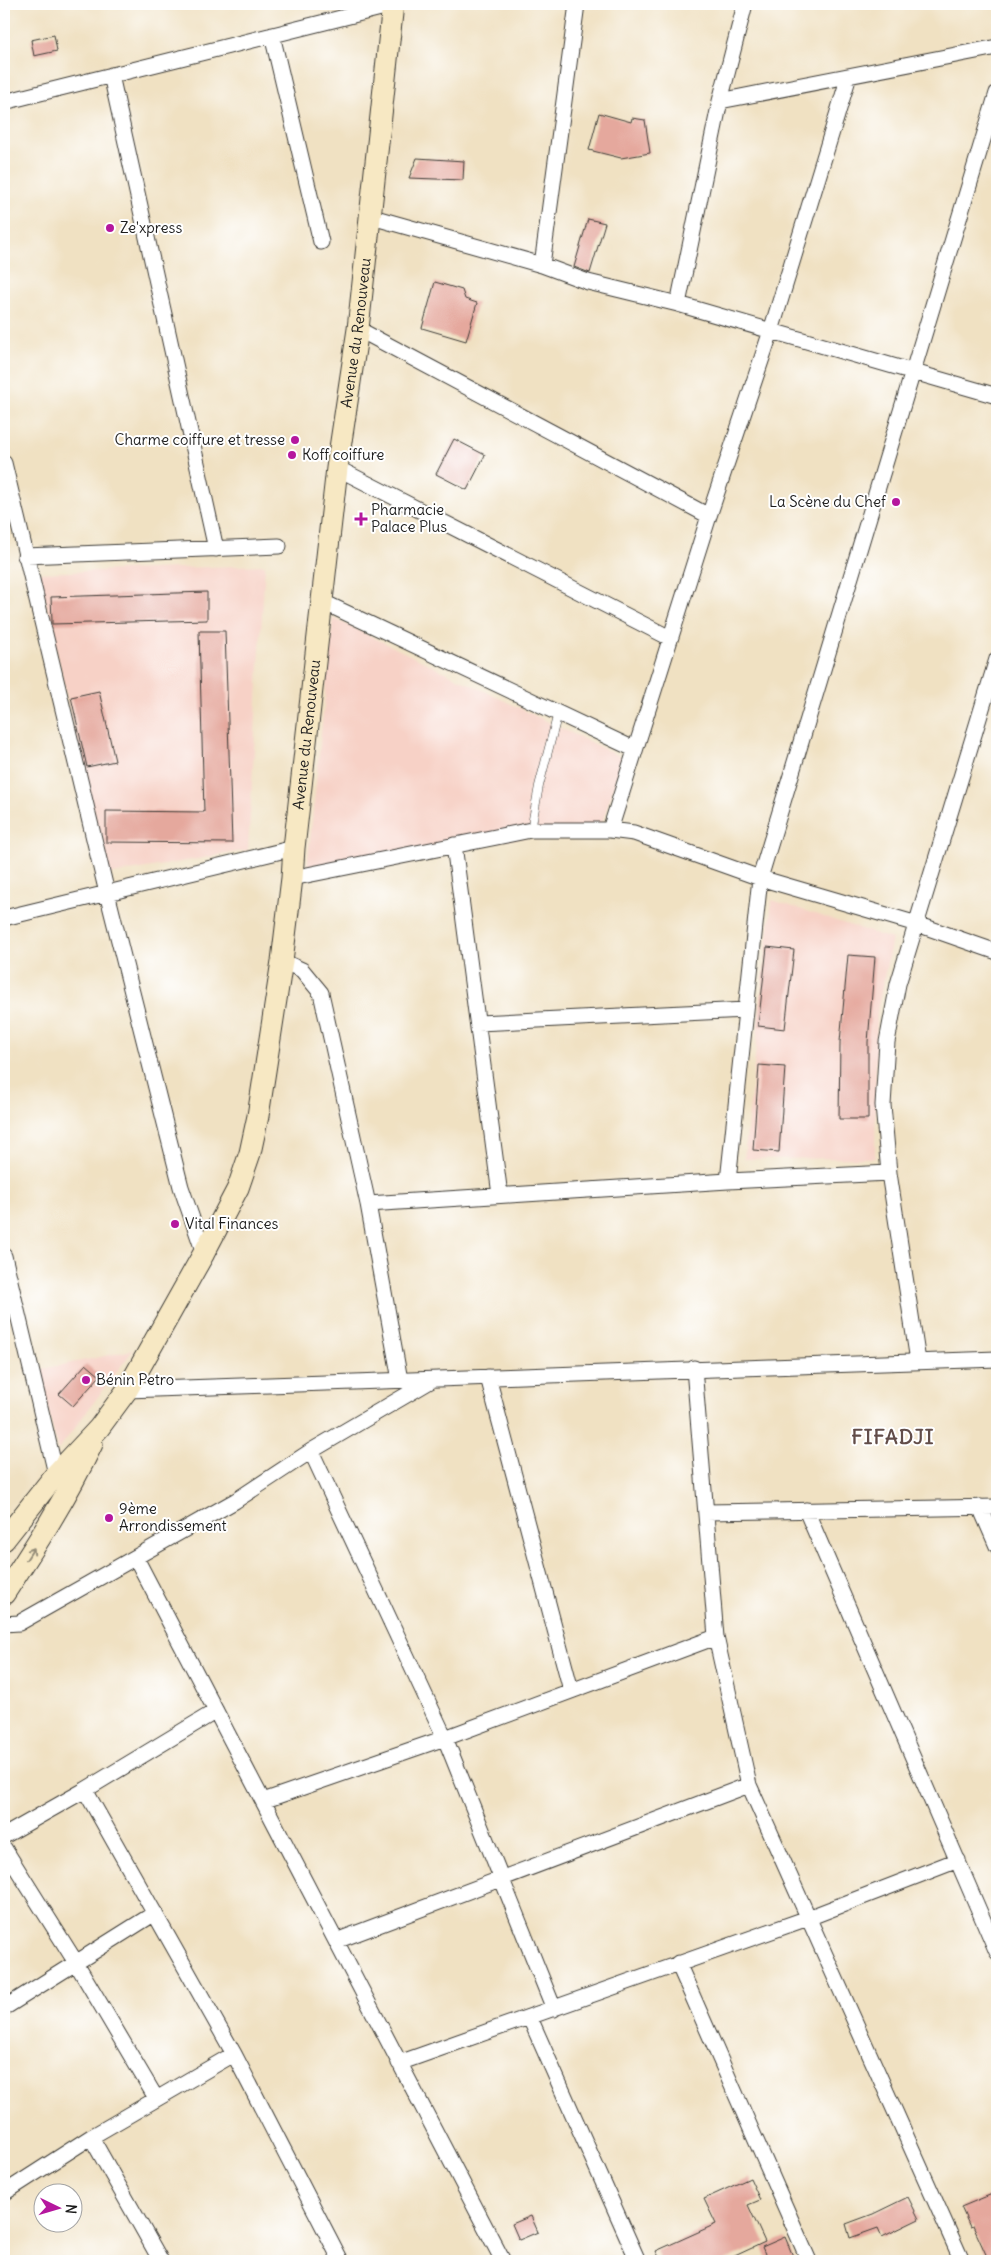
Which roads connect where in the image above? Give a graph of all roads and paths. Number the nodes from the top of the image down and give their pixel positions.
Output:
1 (393, 4) edge
2 (577, 4) edge
3 (746, 4) edge
4 (272, 35) junction
5 (997, 47) edge
6 (111, 75) junction
7 (850, 76) junction
8 (997, 93) edge
9 (720, 101) junction
10 (4, 102) edge
11 (372, 217) junction
12 (320, 242) dead end
13 (542, 265) junction
14 (678, 304) junction
15 (358, 329) junction
16 (771, 331) junction
17 (913, 372) junction
18 (997, 396) edge
19 (4, 463) edge
20 (337, 468) junction
21 (709, 516) junction
22 (278, 546) dead end
23 (216, 549) junction
24 (25, 556) junction
25 (321, 601) junction
26 (670, 638) junction
27 (997, 659) edge
28 (558, 712) junction
29 (634, 750) junction
30 (531, 830) junction
31 (610, 830) junction
32 (454, 846) junction
33 (294, 848) junction
34 (292, 878) junction
35 (760, 878) junction
36 (107, 893) junction
37 (4, 918) edge
38 (917, 924) junction
39 (997, 952) edge
40 (282, 960) junction
41 (746, 1010) junction
42 (478, 1023) junction
43 (889, 1173) junction
44 (728, 1181) junction
45 (500, 1195) junction
46 (368, 1204) junction
47 (204, 1253) junction
48 (4, 1256) edge
49 (997, 1358) edge
50 (918, 1361) junction
51 (694, 1368) junction
52 (488, 1377) junction
53 (433, 1379) junction
54 (400, 1380) junction
55 (127, 1390) junction
56 (99, 1428) junction
57 (311, 1452) junction
58 (56, 1474) junction
59 (980, 1507) junction
60 (997, 1507) edge
61 (806, 1510) junction
62 (706, 1512) junction
63 (4, 1540) edge
64 (997, 1546) edge
65 (136, 1558) junction
66 (4, 1594) edge
67 (4, 1624) edge
68 (716, 1637) junction
69 (571, 1690) junction
70 (216, 1711) junction
71 (445, 1738) junction
72 (748, 1785) junction
73 (86, 1790) junction
74 (263, 1801) junction
75 (4, 1836) edge
76 (4, 1848) edge
77 (958, 1860) junction
78 (501, 1878) junction
79 (155, 1913) junction
80 (808, 1918) junction
81 (336, 1941) junction
82 (997, 1952) edge
83 (75, 1961) junction
84 (678, 1964) junction
85 (4, 2008) edge
86 (554, 2009) junction
87 (530, 2018) junction
88 (234, 2054) junction
89 (399, 2063) junction
90 (156, 2098) junction
91 (91, 2136) junction
92 (4, 2193) edge
93 (161, 2261) edge
94 (341, 2261) edge
95 (503, 2261) edge
96 (638, 2261) edge
97 (810, 2261) edge
98 (962, 2261) edge

1 - 4 street
1 - 11 main road, Avenue du Renouveau
2 - 13 street
3 - 9 street
4 - 6 street
4 - 12 street
5 - 7 street
6 - 10 street
6 - 23 street
7 - 9 street
7 - 16 street
8 - 17 street
9 - 14 street
11 - 13 street
11 - 15 main road, Avenue du Renouveau
13 - 14 street
14 - 16 street
15 - 20 main road, Avenue du Renouveau
15 - 21 street
16 - 17 street
16 - 21 street
17 - 18 street
17 - 35 street
19 - 24 street
20 - 25 main road, Avenue du Renouveau
20 - 26 street
21 - 26 street
22 - 23 street
23 - 24 street
24 - 36 street
25 - 28 street
25 - 33 main road, Avenue du Renouveau
26 - 29 street
27 - 38 street
28 - 29 street
28 - 30 lane
29 - 31 street
30 - 31 street
30 - 32 street
31 - 35 street
32 - 34 street
32 - 42 street
33 - 34 main road, Avenue du Renouveau
33 - 36 street
34 - 40 main road, Avenue du Renouveau
35 - 38 street
35 - 41 street
36 - 37 street
36 - 47 street
38 - 39 street
38 - 43 street
40 - 46 street
40 - 47 main road, Avenue du Renouveau
41 - 42 street
41 - 44 street
42 - 45 street
43 - 44 street
43 - 50 street
44 - 45 street
45 - 46 street
46 - 54 street
47 - 55 main road, Avenue du Renouveau
48 - 58 street
49 - 50 street
50 - 51 street
51 - 52 street
51 - 62 street
52 - 53 street
52 - 69 street
53 - 54 street
53 - 57 street
54 - 55 street
55 - 56 main road, Avenue du Renouveau
56 - 58 main road, Avenue du Renouveau
66 -> 56 main road, Avenue du Renouveau
57 - 65 street
57 - 71 street
58 - 63 main road, Avenue du Renouveau
59 - 60 street
59 - 61 street
59 - 64 street
61 - 62 street
61 - 77 street
62 - 68 street
65 - 67 street
65 - 70 street
68 - 69 street
68 - 72 street
69 - 71 street
70 - 73 street
70 - 74 street
71 - 74 street
71 - 78 street
72 - 78 street
72 - 80 street
73 - 75 street
73 - 79 street
74 - 81 street
76 - 83 street
77 - 80 street
77 - 82 street
78 - 81 street
78 - 86 street
79 - 83 street
79 - 88 street
80 - 84 street
80 - 98 street
81 - 89 street
83 - 85 street
83 - 90 street
84 - 86 street
84 - 97 street
86 - 87 street
87 - 89 street
87 - 96 street
88 - 90 street
88 - 94 street
89 - 95 street
90 - 91 street
91 - 92 street
91 - 93 street

